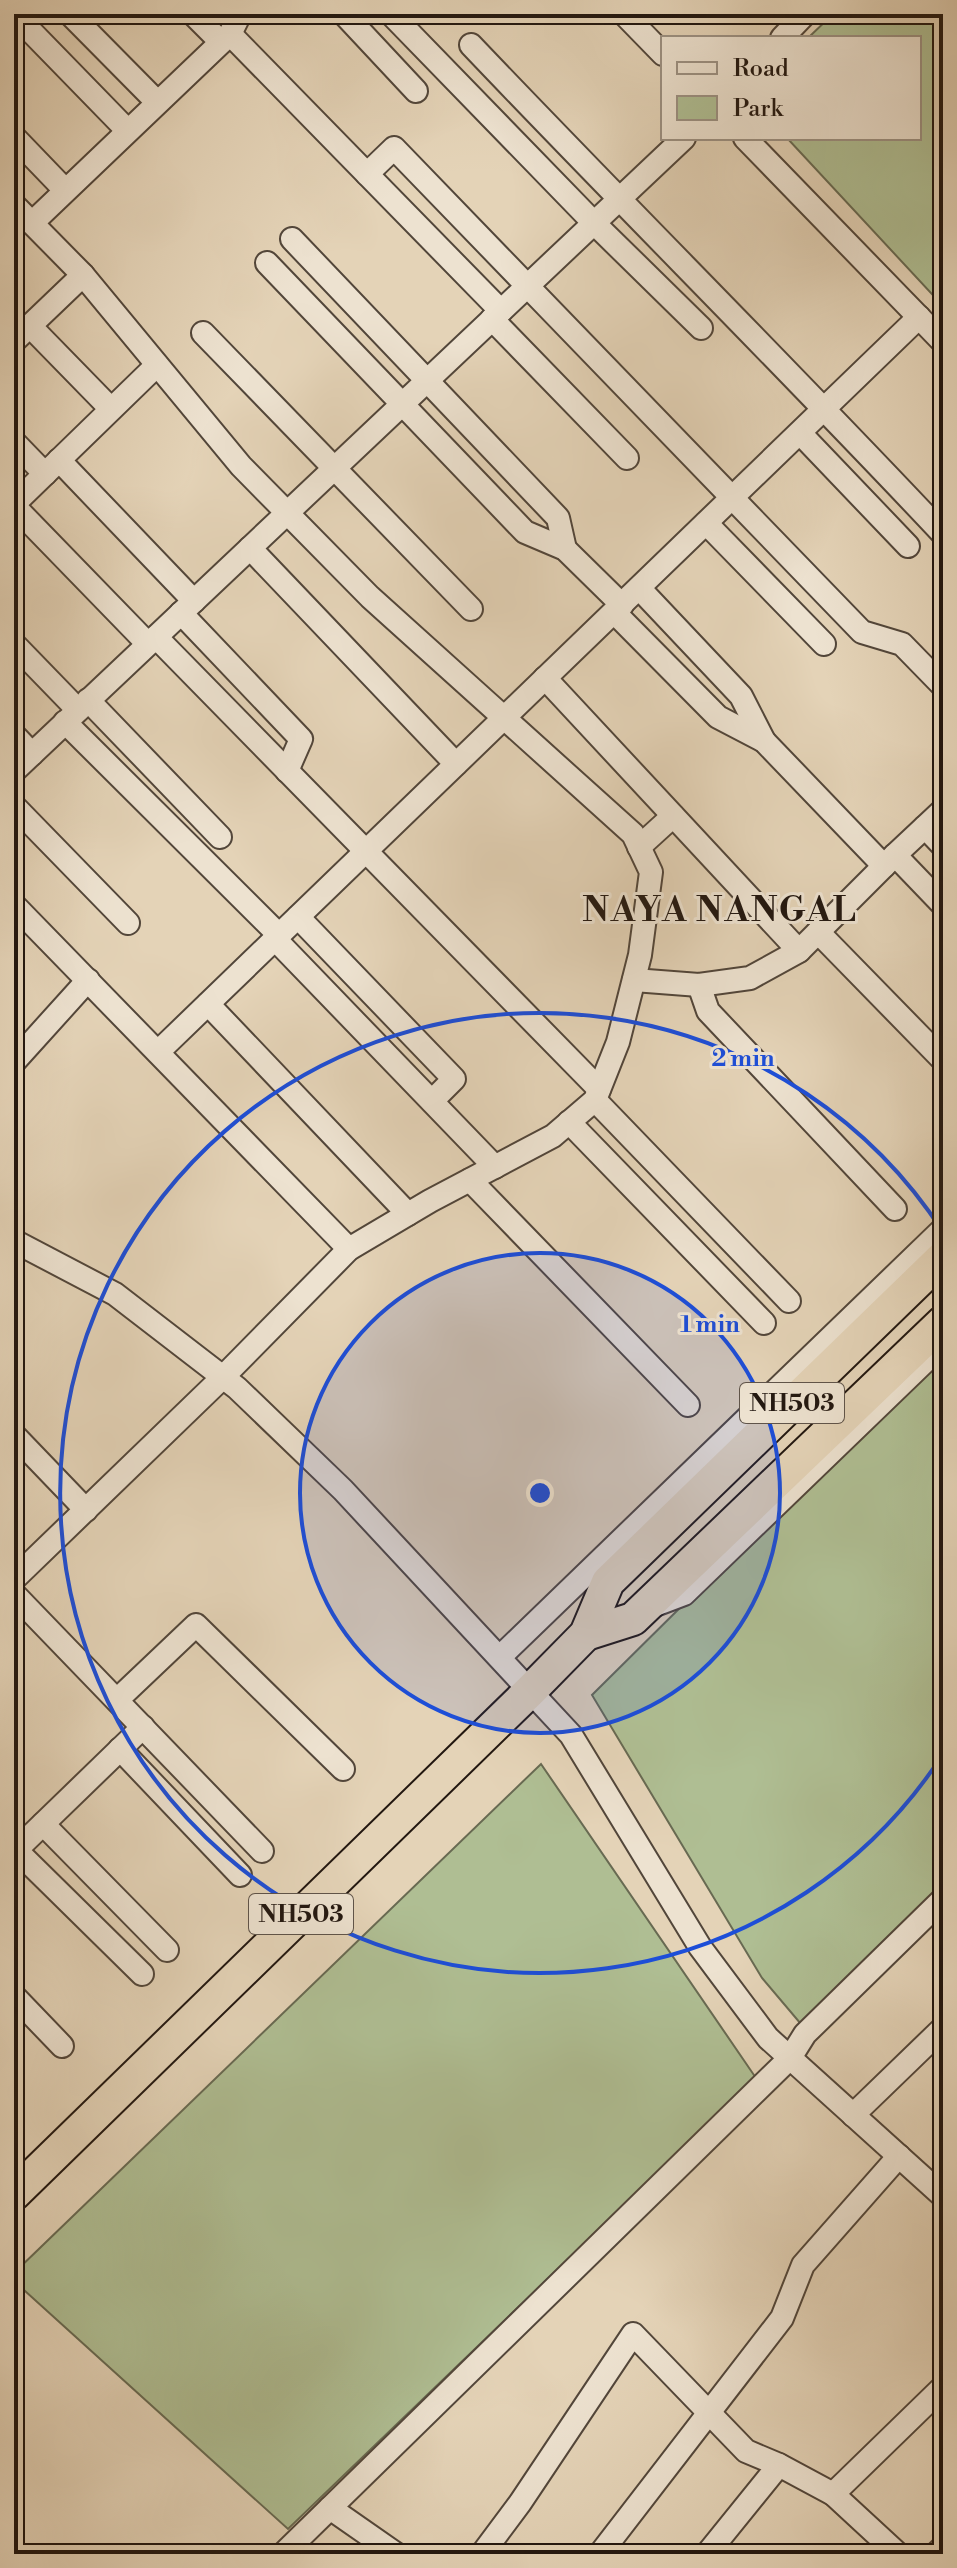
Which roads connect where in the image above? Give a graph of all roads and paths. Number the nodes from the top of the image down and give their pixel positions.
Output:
1 (14, 14) edge
2 (70, 14) edge
3 (193, 14) edge
4 (344, 14) edge
5 (391, 14) edge
6 (624, 14) edge
7 (805, 14) edge
8 (230, 30) edge
9 (784, 36) edge
10 (471, 45) dead end
11 (661, 52) edge
12 (416, 91) dead end
13 (157, 102) junction
14 (127, 130) junction
15 (14, 137) edge
16 (682, 140) edge
17 (747, 140) edge
18 (367, 174) junction
19 (65, 190) junction
20 (619, 200) junction
21 (14, 205) edge
22 (32, 223) junction
23 (594, 223) junction
24 (292, 239) dead end
25 (267, 263) dead end
26 (83, 275) junction
27 (527, 286) junction
28 (497, 315) junction
29 (919, 317) junction
30 (701, 328) dead end
31 (21, 330) edge
32 (203, 333) dead end
33 (943, 342) edge
34 (157, 365) junction
35 (427, 381) junction
36 (401, 405) junction
37 (825, 408) junction
38 (111, 409) junction
39 (800, 433) junction
40 (14, 442) edge
41 (627, 458) dead end
42 (52, 467) junction
43 (335, 468) junction
44 (733, 497) junction
45 (16, 499) edge
46 (287, 513) junction
47 (706, 523) junction
48 (943, 534) edge
49 (908, 546) dead end
50 (250, 548) junction
51 (565, 549) junction
52 (639, 588) junction
53 (188, 607) junction
54 (618, 608) junction
55 (471, 609) dead end
56 (152, 640) junction
57 (14, 644) edge
58 (824, 644) dead end
59 (545, 678) junction
60 (943, 686) edge
61 (77, 711) junction
62 (505, 717) junction
63 (14, 735) edge
64 (764, 741) junction
65 (32, 754) junction
66 (456, 764) junction
67 (14, 771) edge
68 (287, 771) junction
69 (14, 806) edge
70 (943, 810) edge
71 (673, 816) junction
72 (925, 827) junction
73 (220, 837) dead end
74 (943, 846) edge
75 (639, 847) junction
76 (365, 852) junction
77 (889, 860) junction
78 (14, 905) edge
79 (943, 905) edge
80 (298, 917) junction
81 (128, 923) dead end
82 (818, 932) junction
83 (277, 937) junction
84 (799, 951) junction
85 (88, 980) junction
86 (634, 980) junction
87 (699, 985) junction
88 (208, 1004) junction
89 (158, 1052) junction
90 (943, 1060) edge
91 (14, 1062) edge
92 (597, 1095) junction
93 (432, 1101) junction
94 (569, 1122) junction
95 (495, 1167) junction
96 (470, 1180) junction
97 (895, 1209) dead end
98 (408, 1214) junction
99 (943, 1229) edge
100 (14, 1241) edge
101 (349, 1249) junction
102 (943, 1257) edge
103 (789, 1301) dead end
104 (943, 1322) edge
105 (764, 1323) dead end
106 (943, 1344) edge
107 (223, 1377) junction
108 (688, 1405) dead end
109 (14, 1435) edge
110 (86, 1510) junction
111 (623, 1538) junction
112 (614, 1576) junction
113 (14, 1579) edge
114 (14, 1594) edge
115 (643, 1609) junction
116 (586, 1634) junction
117 (500, 1657) junction
118 (531, 1690) junction
119 (117, 1700) junction
120 (143, 1727) junction
121 (120, 1749) junction
122 (343, 1769) dead end
123 (43, 1824) junction
124 (15, 1851) edge
125 (262, 1851) dead end
126 (240, 1875) dead end
127 (943, 1899) edge
128 (167, 1950) dead end
129 (142, 1974) dead end
130 (14, 1996) edge
131 (943, 2028) edge
132 (62, 2046) dead end
133 (790, 2058) junction
134 (853, 2115) junction
135 (899, 2156) junction
136 (14, 2194) edge
137 (943, 2196) edge
138 (943, 2387) edge
139 (710, 2411) junction
140 (779, 2465) junction
141 (833, 2494) junction
142 (330, 2508) junction
143 (943, 2547) edge
144 (283, 2554) edge
145 (396, 2554) edge
146 (482, 2554) edge
147 (600, 2554) edge
148 (707, 2554) edge
149 (898, 2554) edge
150 (936, 2554) edge

1 - 14 street
2 - 13 street
3 - 8 street
4 - 12 street
5 - 23 street
6 - 11 street
7 - 9 street
8 - 13 street
8 - 18 street
10 - 20 street
13 - 14 street
14 - 19 street
15 - 19 street
16 - 20 street
17 - 29 street
18 - 27 street
18 - 28 street
19 - 22 street
20 - 23 street
20 - 37 street
21 - 22 street
22 - 26 street
23 - 27 street
23 - 30 street
24 - 35 street
25 - 36 street
26 - 31 street
26 - 34 street
27 - 28 street
27 - 44 street
28 - 35 street
28 - 41 street
29 - 33 street
29 - 37 street
31 - 38 street
32 - 43 street
34 - 38 street
34 - 46 street
35 - 36 street
35 - 51 street
36 - 43 street
36 - 51 street
37 - 39 street
37 - 48 street
38 - 42 street
39 - 44 street
39 - 49 street
40 - 42 street
42 - 45 street
42 - 53 street
43 - 46 street
43 - 55 street
44 - 47 street
44 - 60 street
45 - 56 street
46 - 50 street
46 - 62 street
47 - 52 street
47 - 58 street
50 - 53 street
50 - 66 street
51 - 54 street
52 - 54 street
52 - 64 street
53 - 56 street
53 - 68 street
54 - 59 street
54 - 64 street
56 - 61 street
56 - 68 street
57 - 61 street
59 - 62 street
59 - 71 street
61 - 65 street
61 - 73 street
61 - 83 street
62 - 66 street
62 - 75 street
63 - 65 street
64 - 77 street
65 - 67 street
66 - 76 street
68 - 76 street
69 - 81 street
70 - 72 street
71 - 75 street
71 - 84 street
72 - 74 street
72 - 77 street
75 - 86 street
76 - 80 street
76 - 92 street
77 - 79 street
77 - 82 street
78 - 85 street
80 - 83 street
80 - 93 street
82 - 84 street
82 - 90 street
83 - 88 street
83 - 93 street
84 - 87 street
85 - 89 street
85 - 91 street
86 - 87 street
86 - 92 street
87 - 97 street
88 - 89 street
88 - 98 street
89 - 101 street
92 - 94 street
92 - 103 street
93 - 95 street
94 - 95 street
94 - 105 street
95 - 96 street
96 - 98 street
96 - 108 street
98 - 101 street
99 - 111 street
100 - 107 street
101 - 107 street
102 - 112 highway, NH503
104 - 115 highway, NH503
106 - 115 street
107 - 110 street
107 - 117 street
109 - 110 street
110 - 113 street
111 - 112 street
111 - 117 street
112 - 116 highway, NH503
114 - 119 street
115 - 116 highway, NH503
116 - 118 highway, NH503
117 - 118 street
118 - 133 street
118 - 136 highway, NH503
119 - 120 street
119 - 122 street
120 - 121 street
120 - 125 street
121 - 123 street
121 - 126 street
123 - 124 street
123 - 128 street
124 - 129 street
127 - 133 street
130 - 132 street
131 - 134 street
133 - 134 street
133 - 142 street
134 - 135 street
135 - 137 street
135 - 139 street
138 - 141 street
139 - 140 street
139 - 146 street
139 - 147 street
140 - 141 street
140 - 148 street
141 - 149 street
142 - 144 street
142 - 145 street
143 - 150 street

